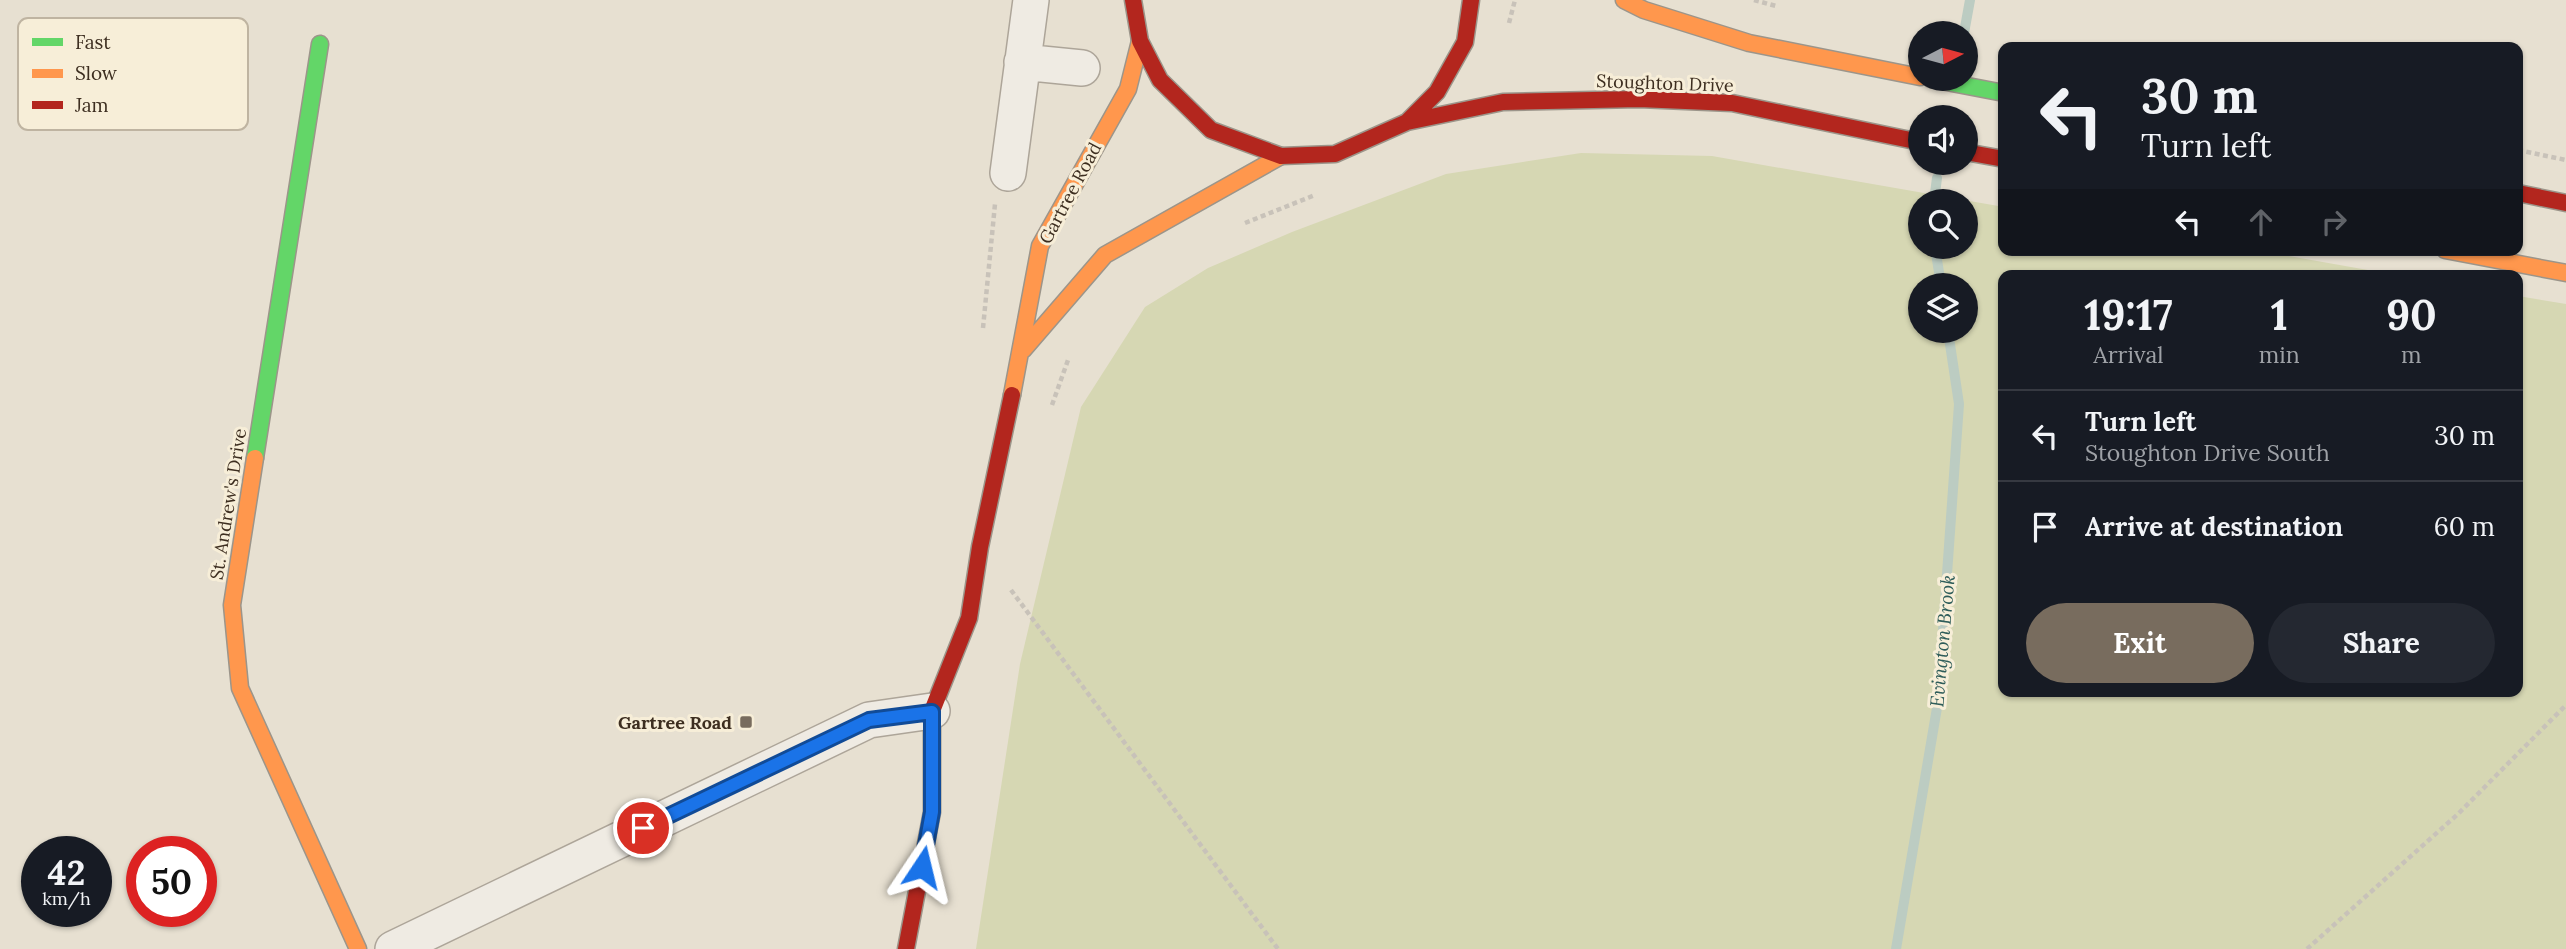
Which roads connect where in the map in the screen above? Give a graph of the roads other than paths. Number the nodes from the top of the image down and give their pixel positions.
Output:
1 (1031, 0) edge
2 (1133, 0) edge
3 (1471, 0) edge
4 (1624, 0) edge
5 (1140, 41) junction
6 (320, 44) dead end
7 (1022, 62) junction
8 (1082, 68) dead end
9 (1908, 75) edge
10 (1978, 88) edge
11 (1998, 92) edge
12 (1407, 122) junction
13 (1908, 140) edge
14 (1978, 154) edge
15 (1280, 156) junction
16 (1998, 158) edge
17 (1008, 173) dead end
18 (2523, 195) edge
19 (2566, 203) edge
20 (2474, 256) edge
21 (2566, 273) edge
22 (1021, 351) junction
23 (932, 712) junction
24 (358, 949) edge
25 (393, 949) edge
26 (906, 949) edge

1 - 7 street
2 - 5 main road
3 - 12 main road
4 - 9 main road
5 - 15 main road
5 - 22 main road, Gartree Road
6 - 24 main road, St. Andrew's Drive
7 - 8 street
7 - 17 street
10 - 11 main road
12 - 13 main road, Stoughton Drive
12 - 15 main road
14 - 16 main road
15 - 22 main road, Gartree Road
18 - 19 main road
20 - 21 main road
22 - 23 main road, Gartree Road
23 - 25 street
23 - 26 main road, Gartree Road

